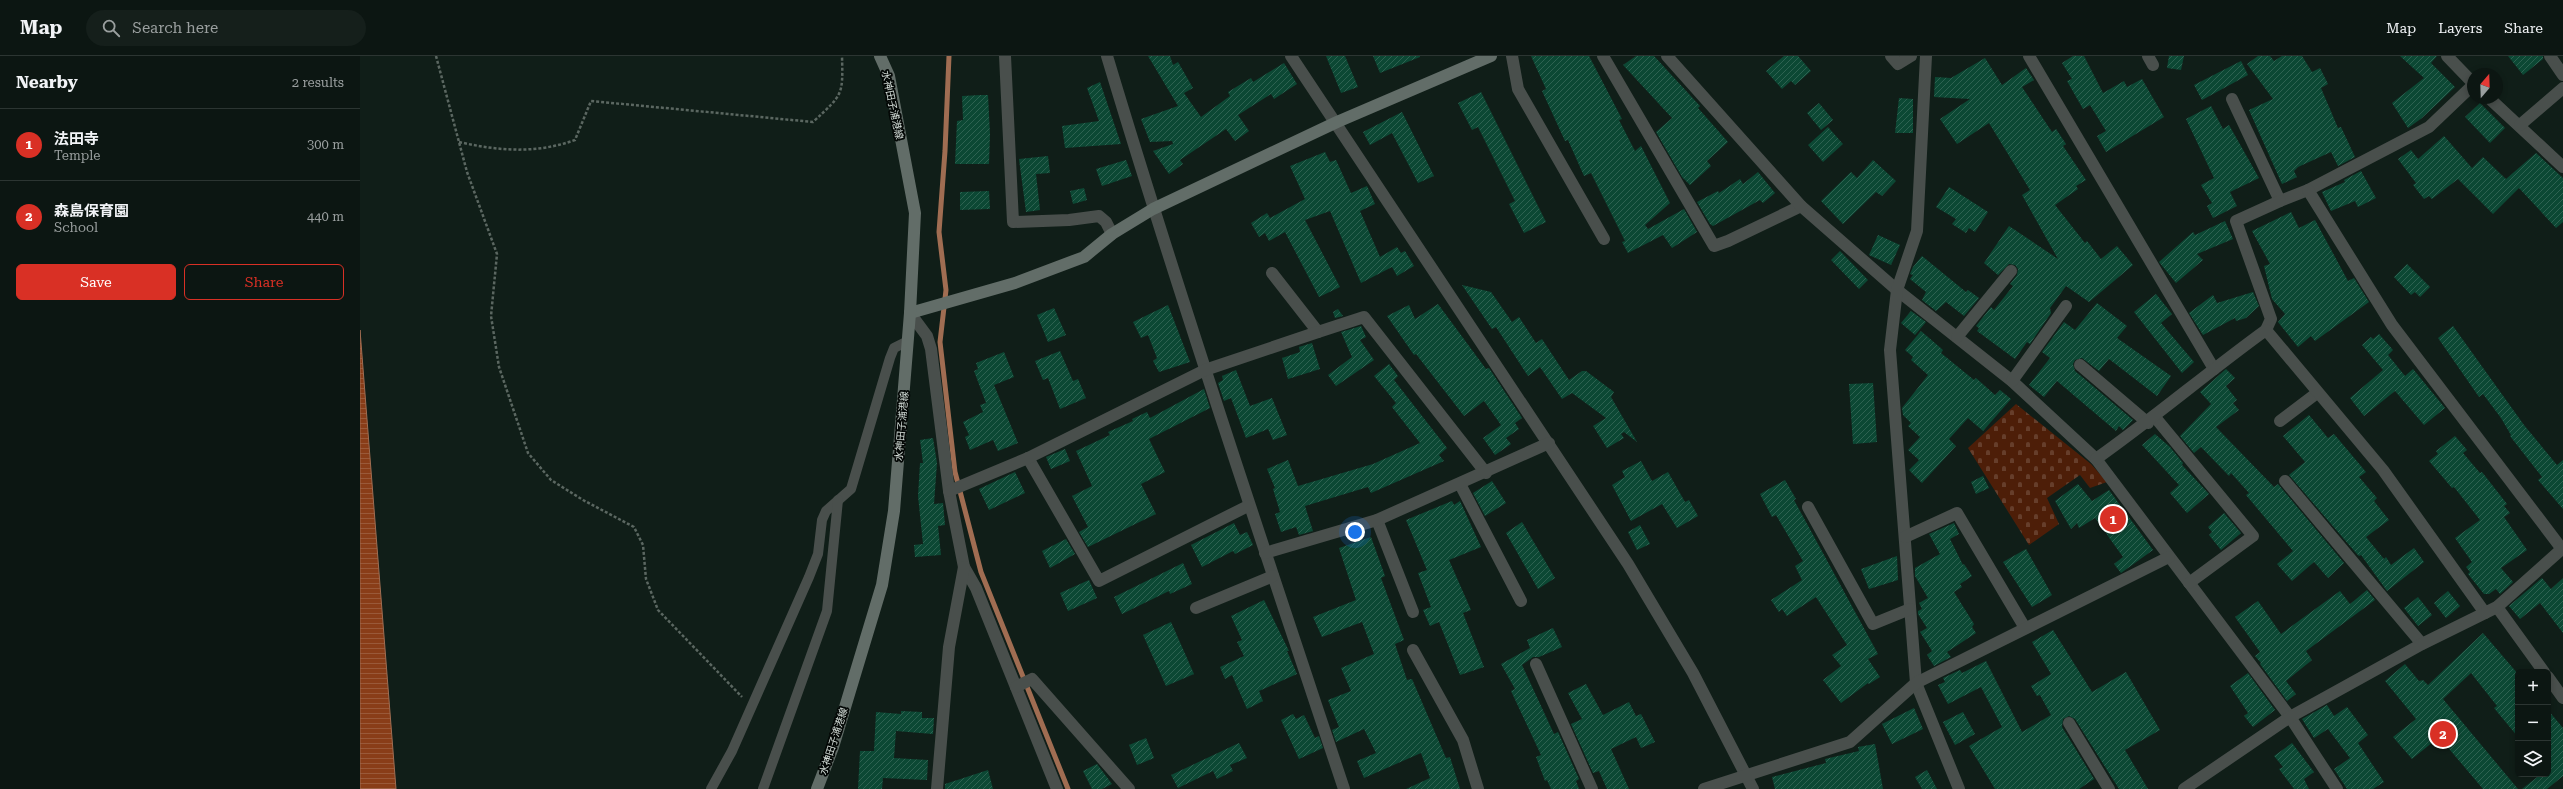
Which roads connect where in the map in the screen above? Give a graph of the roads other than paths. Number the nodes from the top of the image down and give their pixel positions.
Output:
1 (880, 56) edge
2 (1006, 56) edge
3 (1107, 56) edge
4 (1291, 56) edge
5 (1490, 56) edge
6 (1512, 56) edge
7 (1603, 56) edge
8 (1667, 56) edge
9 (1891, 56) edge
10 (1911, 56) edge
11 (1926, 56) edge
12 (2029, 56) edge
13 (2447, 56) edge
14 (2550, 56) edge
15 (2563, 75) edge
16 (2467, 78) edge
17 (2563, 88) edge
18 (2467, 90) edge
19 (2232, 99) dead end
20 (2496, 104) edge
21 (1337, 122) junction
22 (2520, 125) junction
23 (2563, 167) edge
24 (2308, 190) junction
25 (2280, 201) junction
26 (1801, 206) junction
27 (1153, 209) junction
28 (1112, 234) junction
29 (1604, 239) dead end
30 (2011, 271) dead end
31 (1272, 273) dead end
32 (1897, 290) junction
33 (2066, 306) dead end
34 (910, 313) junction
35 (2266, 330) junction
36 (1318, 332) junction
37 (1957, 338) junction
38 (908, 341) junction
39 (2080, 365) dead end
40 (2214, 369) junction
41 (1205, 370) junction
42 (2012, 381) junction
43 (2318, 393) junction
44 (2151, 419) junction
45 (2280, 421) dead end
46 (1549, 443) junction
47 (1028, 458) junction
48 (2096, 459) junction
49 (1486, 473) junction
50 (2285, 481) dead end
51 (1460, 484) junction
52 (949, 491) junction
53 (838, 500) junction
54 (1248, 506) junction
55 (1808, 507) dead end
56 (1377, 520) junction
57 (1905, 537) junction
58 (2563, 549) edge
59 (1265, 553) junction
60 (2169, 557) junction
61 (964, 567) junction
62 (1273, 576) junction
63 (2189, 583) junction
64 (1521, 602) dead end
65 (2497, 607) junction
66 (1196, 608) dead end
67 (1910, 609) junction
68 (1413, 612) dead end
69 (2485, 613) junction
70 (2025, 628) junction
71 (2422, 644) junction
72 (1413, 650) dead end
73 (1536, 664) dead end
74 (2542, 669) edge
75 (2551, 681) edge
76 (1916, 683) junction
77 (1016, 688) junction
78 (2563, 698) edge
79 (2290, 717) junction
80 (2069, 724) dead end
81 (1746, 774) junction
82 (711, 789) edge
83 (763, 789) edge
84 (817, 789) edge
85 (938, 789) edge
86 (1057, 789) edge
87 (1129, 789) edge
88 (1344, 789) edge
89 (1478, 789) edge
90 (1592, 789) edge
91 (1704, 789) edge
92 (1753, 789) edge
93 (1959, 789) edge
94 (2109, 789) edge
95 (2184, 789) edge
96 (2337, 789) edge

1 - 34 main road, 水神田子浦港線
2 - 28 street
3 - 27 street
4 - 21 street
5 - 21 main road
6 - 29 street
7 - 26 street
8 - 26 street
9 - 10 street
11 - 32 street
12 - 40 street
13 - 16 street
14 - 15 street
17 - 22 street
18 - 24 street
19 - 25 street
20 - 22 street
21 - 27 main road
21 - 46 street
22 - 23 street
24 - 25 street
24 - 58 street
25 - 35 street
26 - 32 street
27 - 28 main road
27 - 41 street
28 - 34 main road
30 - 37 street
31 - 36 street
32 - 37 street
32 - 57 street
33 - 42 street
34 - 38 main road, 水神田子浦港線
34 - 52 street
35 - 40 street
35 - 43 street
36 - 41 street
36 - 49 street
37 - 42 street
38 - 53 lane
38 - 84 main road, 水神田子浦港線
39 - 44 street
40 - 44 street
41 - 47 street
41 - 54 street
42 - 48 street
43 - 45 street
43 - 69 street
44 - 48 street
44 - 63 street
46 - 49 street
46 - 81 street
47 - 52 street
47 - 54 street
48 - 60 street
49 - 51 street
50 - 71 street
51 - 56 street
51 - 64 street
52 - 61 street
53 - 82 lane
53 - 83 lane
54 - 59 street
55 - 67 street
56 - 59 street
56 - 68 street
57 - 67 street
57 - 70 street
58 - 65 street
59 - 62 street
60 - 63 street
60 - 70 street
61 - 77 street
61 - 85 street
62 - 66 street
62 - 88 street
63 - 79 street
65 - 69 street
65 - 74 street
67 - 76 street
69 - 71 street
70 - 76 street
71 - 79 street
72 - 89 street
73 - 90 street
75 - 78 street
76 - 81 street
76 - 93 street
77 - 86 street
77 - 87 street
79 - 95 street
79 - 96 street
80 - 94 street
81 - 91 street
81 - 92 street

